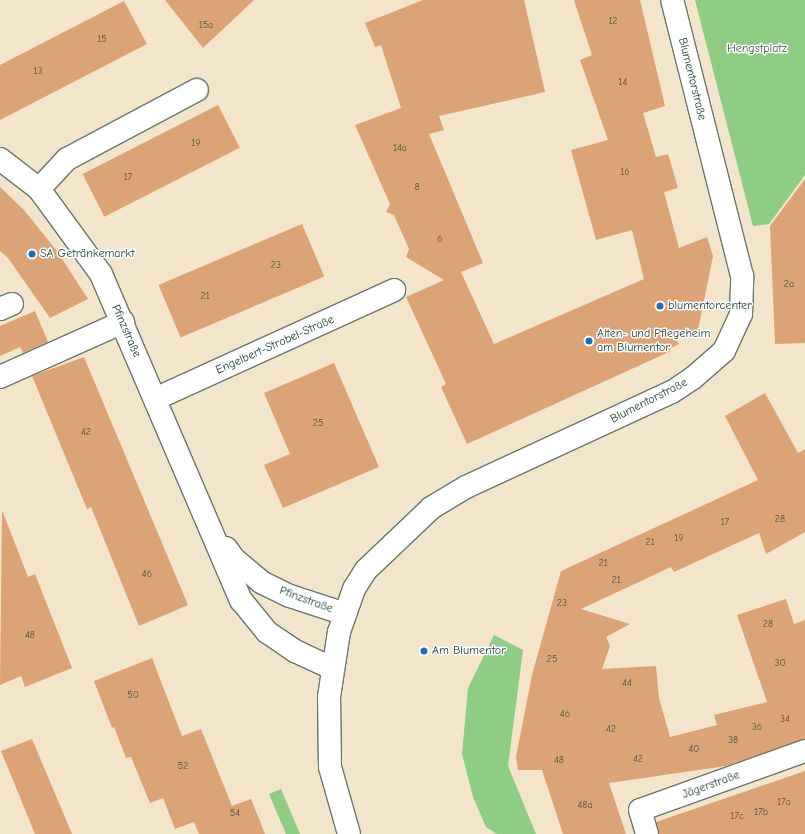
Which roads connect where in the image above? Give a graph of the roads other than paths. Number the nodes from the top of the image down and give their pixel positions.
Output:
1 (672, 0) edge
2 (197, 90) dead end
3 (0, 159) edge
4 (39, 189) junction
5 (394, 290) dead end
6 (123, 322) junction
7 (0, 376) edge
8 (155, 399) junction
9 (213, 529) junction
10 (345, 614) junction
11 (331, 668) junction
12 (805, 751) edge
13 (349, 834) edge
14 (647, 834) edge

1 - 10 street, Blumentorstraße
2 - 4 street
3 - 4 street, Pfinzstraße
4 - 6 street, Pfinzstraße
5 - 8 street, Engelbert-Strobel-Straße
6 - 7 street
6 - 8 street, Pfinzstraße
8 - 9 street, Pfinzstraße
9 - 10 street, Pfinzstraße
9 - 11 street, Pfinzstraße
10 - 11 street, Pfinzstraße
11 - 13 street, Pfinzstraße
12 - 14 street, Jägerstraße

